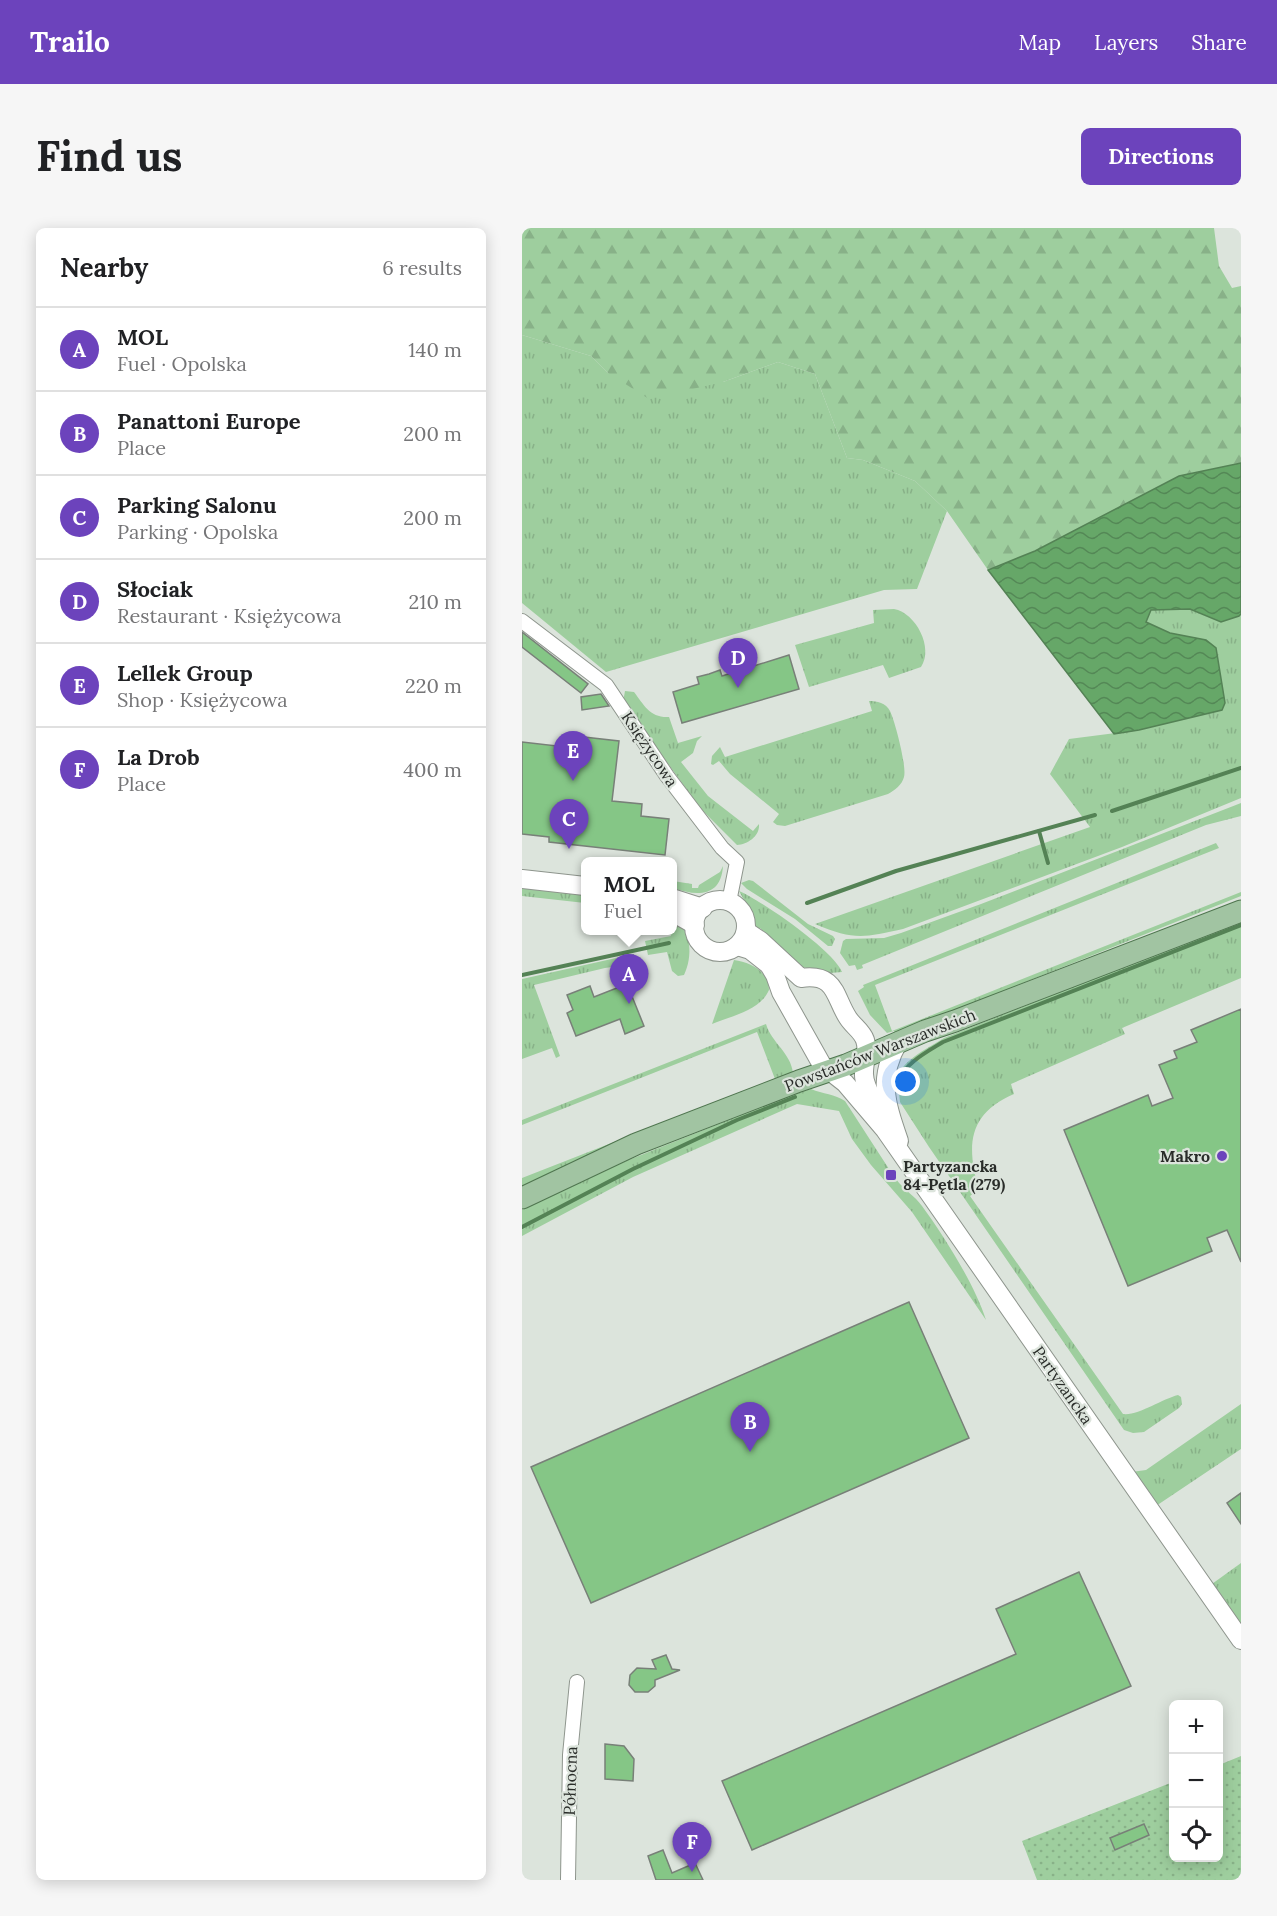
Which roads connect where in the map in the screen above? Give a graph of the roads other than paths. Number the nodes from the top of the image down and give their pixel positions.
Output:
1 (522, 621) edge
2 (522, 879) edge
3 (581, 886) edge
4 (677, 900) edge
5 (729, 902) junction
6 (703, 908) junction
7 (1241, 911) edge
8 (677, 915) edge
9 (695, 925) junction
10 (742, 938) junction
11 (899, 1041) junction
12 (865, 1063) junction
13 (830, 1070) junction
14 (885, 1130) junction
15 (905, 1160) junction
16 (522, 1198) edge
17 (1241, 1640) edge
18 (577, 1682) dead end
19 (568, 1880) edge

1 - 5 street, Księżycowa
2 - 3 main road
4 - 6 main road
5 - 6 main road
5 - 10 main road
6 - 9 main road
7 - 11 main road, Powstańców Warszawskich
8 - 9 main road
9 - 10 main road
10 - 12 main road, Partyzancka
10 - 13 main road, Partyzancka
11 - 12 main road, Powstańców Warszawskich
11 - 15 main road
12 - 13 main road, Powstańców Warszawskich
12 - 14 main road, Partyzancka
13 - 14 main road, Partyzancka
13 - 16 main road, Powstańców Warszawskich
14 - 15 main road, Partyzancka
15 - 17 main road, Partyzancka
18 - 19 street, Północna

